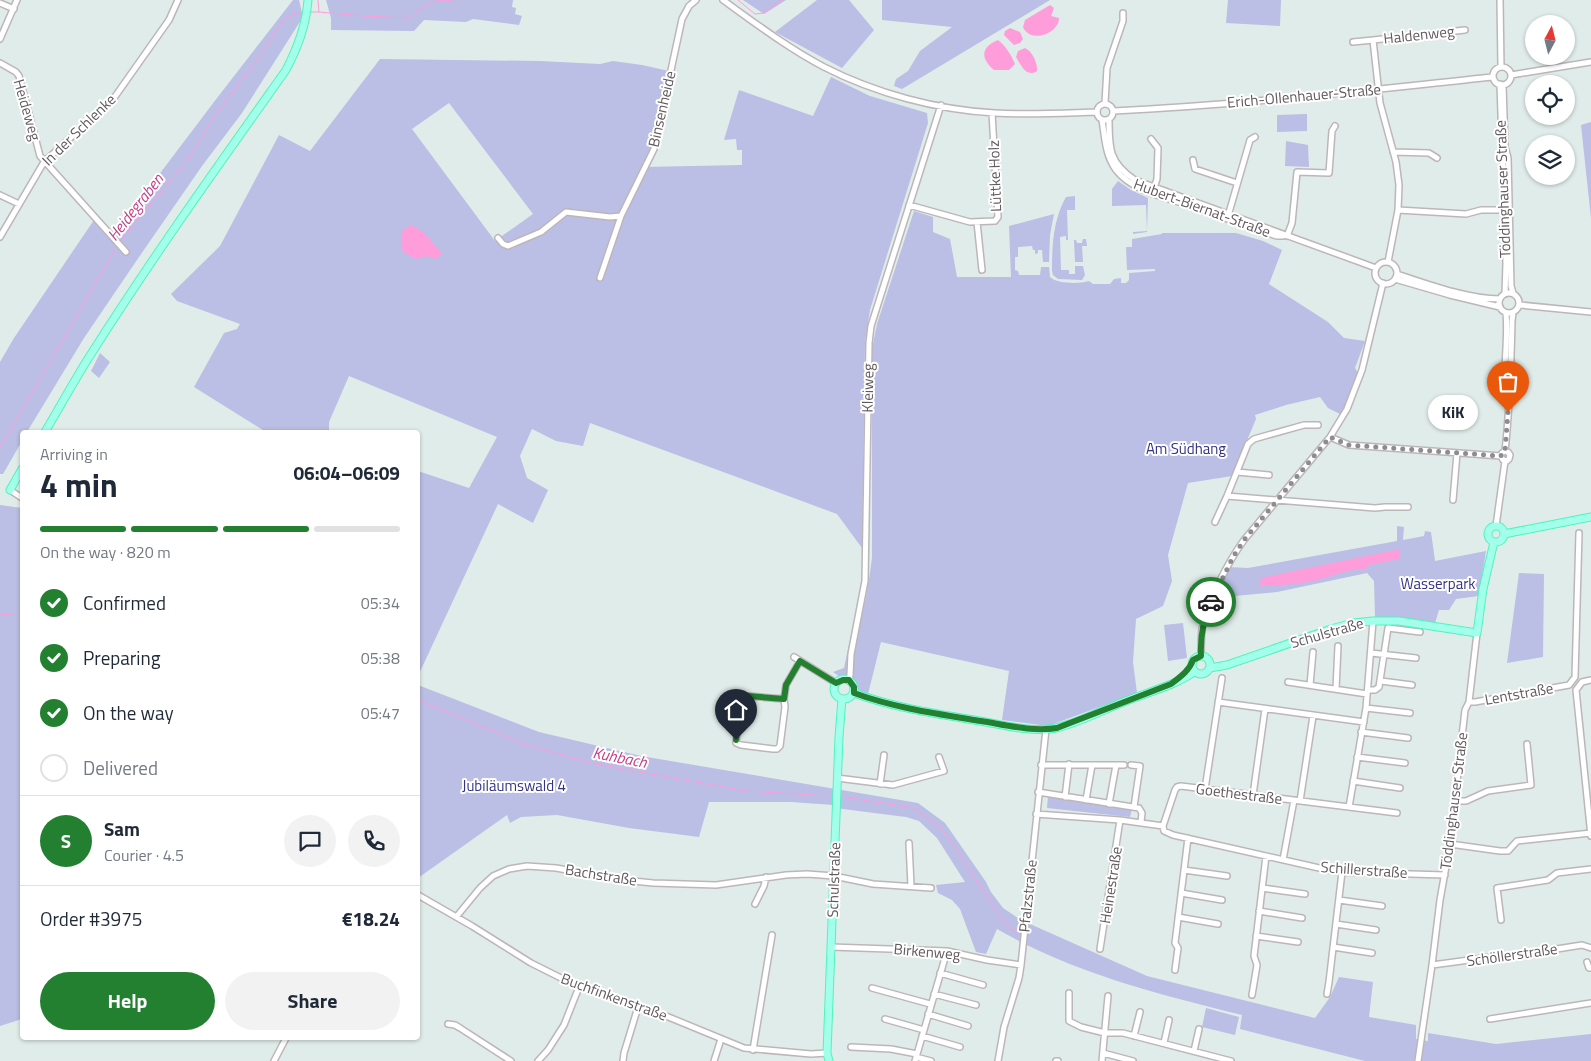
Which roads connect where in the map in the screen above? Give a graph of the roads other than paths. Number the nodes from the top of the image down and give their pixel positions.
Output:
1 (18, 0) edge
2 (178, 0) edge
3 (696, 0) edge
4 (723, 0) edge
5 (1500, 0) edge
6 (0, 3) edge
7 (307, 3) edge
8 (14, 9) junction
9 (1123, 13) dead end
10 (1465, 30) dead end
11 (0, 39) edge
12 (1373, 40) junction
13 (1353, 42) dead end
14 (1591, 62) edge
15 (0, 63) edge
16 (1501, 67) junction
17 (1511, 75) junction
18 (1493, 77) junction
19 (1501, 84) junction
20 (1379, 90) junction
21 (1105, 103) junction
22 (940, 105) junction
23 (1114, 111) junction
24 (1097, 112) junction
25 (992, 113) junction
26 (1109, 119) junction
27 (1102, 120) junction
28 (1335, 126) dead end
29 (1255, 137) dead end
30 (1151, 139) dead end
31 (1393, 152) junction
32 (1437, 158) dead end
33 (1193, 160) dead end
34 (44, 162) junction
35 (1121, 173) junction
36 (1237, 183) junction
37 (1153, 191) junction
38 (0, 195) edge
39 (19, 204) junction
40 (910, 205) junction
41 (1398, 210) junction
42 (1503, 210) junction
43 (621, 216) junction
44 (1228, 217) junction
45 (977, 222) junction
46 (0, 236) edge
47 (1287, 236) junction
48 (498, 238) dead end
49 (126, 252) dead end
50 (1388, 262) junction
51 (1376, 268) junction
52 (982, 270) dead end
53 (1396, 277) junction
54 (600, 278) dead end
55 (1383, 283) junction
56 (1513, 293) junction
57 (1505, 294) junction
58 (1500, 299) junction
59 (1520, 306) junction
60 (1500, 307) junction
61 (1591, 312) edge
62 (1506, 313) junction
63 (1513, 313) junction
64 (1508, 412) junction
65 (1318, 425) dead end
66 (46, 430) edge
67 (1330, 437) junction
68 (1457, 453) junction
69 (1503, 453) junction
70 (1505, 461) junction
71 (20, 472) edge
72 (1237, 472) junction
73 (1269, 475) dead end
74 (10, 490) joint
75 (1227, 496) junction
76 (20, 497) edge
77 (1453, 500) dead end
78 (1277, 501) junction
79 (1408, 507) dead end
80 (1591, 517) edge
81 (1215, 522) dead end
82 (1496, 526) junction
83 (1579, 533) dead end
84 (1504, 534) junction
85 (1494, 542) junction
86 (1373, 621) junction
87 (1420, 632) dead end
88 (1477, 633) junction
89 (1338, 646) dead end
90 (1313, 652) dead end
91 (1370, 653) junction
92 (1384, 654) junction
93 (1201, 656) junction
94 (794, 657) dead end
95 (1416, 658) dead end
96 (800, 661) junction
97 (1210, 668) junction
98 (1192, 669) junction
99 (1222, 678) dead end
100 (849, 680) junction
101 (1591, 680) edge
102 (1381, 681) junction
103 (1288, 682) dead end
104 (836, 683) junction
105 (1412, 685) dead end
106 (1310, 686) junction
107 (1336, 689) junction
108 (1368, 692) junction
109 (854, 693) junction
110 (784, 699) junction
111 (842, 699) junction
112 (1218, 702) junction
113 (1469, 702) junction
114 (1366, 708) junction
115 (1265, 709) junction
116 (1410, 713) dead end
117 (1313, 716) junction
118 (1364, 722) junction
119 (1046, 729) junction
120 (1361, 732) junction
121 (1408, 738) dead end
122 (1527, 744) dead end
123 (884, 755) dead end
124 (939, 757) dead end
125 (1357, 757) junction
126 (1405, 763) dead end
127 (1069, 764) junction
128 (1042, 765) junction
129 (1092, 765) junction
130 (1116, 765) junction
131 (1124, 765) dead end
132 (1131, 765) dead end
133 (837, 778) junction
134 (1353, 781) junction
135 (880, 784) junction
136 (1400, 788) dead end
137 (1206, 789) junction
138 (1038, 792) junction
139 (1253, 795) junction
140 (1065, 797) junction
141 (1086, 800) junction
142 (1294, 800) junction
143 (1300, 801) junction
144 (1455, 801) junction
145 (1110, 804) junction
146 (1134, 807) junction
147 (1349, 807) junction
148 (1036, 814) junction
149 (1397, 814) dead end
150 (1120, 820) junction
151 (1141, 822) junction
152 (1163, 826) junction
153 (1591, 834) edge
154 (1188, 838) junction
155 (909, 843) dead end
156 (1450, 844) junction
157 (1266, 856) junction
158 (1283, 860) junction
159 (1591, 869) edge
160 (1184, 870) junction
161 (1342, 872) junction
162 (1445, 875) junction
163 (834, 876) junction
164 (1227, 876) dead end
165 (766, 877) junction
166 (912, 886) junction
167 (931, 888) dead end
168 (1262, 888) junction
169 (1181, 893) junction
170 (1305, 894) dead end
171 (420, 896) edge
172 (1222, 900) dead end
173 (1339, 900) junction
174 (755, 904) dead end
175 (1382, 906) dead end
176 (1259, 911) junction
177 (457, 916) junction
178 (1178, 917) junction
179 (1302, 918) dead end
180 (1501, 920) dead end
181 (1218, 924) dead end
182 (1336, 924) junction
183 (1376, 930) dead end
184 (772, 936) dead end
185 (1256, 936) junction
186 (1298, 942) dead end
187 (832, 947) junction
188 (1333, 947) junction
189 (1591, 948) edge
190 (1100, 949) dead end
191 (947, 951) junction
192 (1372, 953) dead end
193 (1587, 962) dead end
194 (1021, 965) junction
195 (1432, 965) junction
196 (1591, 968) edge
197 (1176, 970) dead end
198 (940, 973) junction
199 (983, 985) dead end
200 (579, 987) junction
201 (872, 988) dead end
202 (1069, 993) dead end
203 (934, 994) junction
204 (1327, 994) dead end
205 (1252, 995) dead end
206 (1108, 996) dead end
207 (1591, 1003) edge
208 (930, 1004) junction
209 (976, 1005) dead end
210 (638, 1007) junction
211 (1140, 1012) dead end
212 (928, 1014) junction
213 (885, 1019) dead end
214 (1490, 1019) dead end
215 (1169, 1020) dead end
216 (448, 1024) dead end
217 (968, 1026) dead end
218 (1199, 1029) dead end
219 (923, 1033) junction
220 (1105, 1033) junction
221 (1134, 1036) junction
222 (721, 1039) junction
223 (285, 1040) edge
224 (1164, 1043) junction
225 (851, 1047) dead end
226 (960, 1047) dead end
227 (752, 1050) junction
228 (1194, 1051) junction
229 (1103, 1053) junction
230 (828, 1057) edge
231 (916, 1057) edge
232 (274, 1061) edge
233 (511, 1061) edge
234 (538, 1061) edge
235 (623, 1061) edge
236 (714, 1061) edge
237 (931, 1061) edge
238 (998, 1061) edge
239 (1102, 1061) edge
240 (1133, 1061) edge
241 (1231, 1061) edge
242 (1418, 1061) edge

1 - 8 street
2 - 34 street, In der Schlenke
3 - 43 street, Binsenheide
4 - 22 street
5 - 16 street
6 - 8 street
7 - 66 main road
8 - 11 street
9 - 21 street
10 - 12 street, Haldenweg
12 - 13 street, Haldenweg
12 - 20 street, Haldenweg
14 - 17 street
15 - 34 street, Heideweg
16 - 17 street
16 - 18 street
17 - 19 street
18 - 19 street
18 - 20 street, Erich-Ollenhauer-Straße
19 - 42 street, Töddinghauser Straße
19 - 56 street, Töddinghauser Straße
20 - 23 street, Erich-Ollenhauer-Straße
20 - 31 street, Haldenweg
21 - 23 street
21 - 24 street
22 - 25 street
22 - 40 street, Kleiweg
23 - 26 street
24 - 25 street
24 - 27 street
25 - 45 street, Lüttke Holz
26 - 27 street
26 - 35 street, Hubert-Biernat-Straße
27 - 35 street, Hubert-Biernat-Straße
28 - 47 street
29 - 36 street
30 - 37 street
31 - 32 street
31 - 41 street, Haldenweg
33 - 36 street
34 - 39 street, In der Schlenke
34 - 49 street, Heideweg
35 - 37 street, Hubert-Biernat-Straße
36 - 44 street
37 - 44 street, Hubert-Biernat-Straße
38 - 39 street
39 - 46 street, In der Schlenke
40 - 45 street, Lüttke Holz
40 - 100 street, Kleiweg
41 - 42 street
41 - 50 street, Haldenweg
42 - 57 street, Töddinghauser Straße
43 - 48 street
43 - 54 street, Binsenheide
44 - 47 street, Hubert-Biernat-Straße
45 - 52 street, Lüttke Holz
47 - 51 street, Hubert-Biernat-Straße
50 - 51 street
50 - 53 street
51 - 55 street
53 - 55 street
53 - 58 street
53 - 60 street
55 - 67 street
56 - 57 street
56 - 59 street, Töddinghauser Straße
57 - 58 street
58 - 60 street
59 - 61 street
59 - 63 street
60 - 62 street
62 - 63 street
62 - 64 street
63 - 64 street
64 - 69 street
65 - 72 street
67 - 68 street
67 - 78 street
68 - 69 street
68 - 77 street
69 - 70 street
69 - 70 street
70 - 82 street
71 - 74 main road
72 - 73 street
72 - 75 street
74 - 76 street
75 - 78 street
75 - 81 street
78 - 79 street
78 - 93 street
80 - 84 main road
82 - 84 main road
82 - 85 main road
83 - 113 street, Lentstraße
84 - 85 main road
85 - 88 main road, Töddinghauser Straße
86 - 88 main road, Schulstraße
86 - 91 street
86 - 97 main road, Schulstraße
87 - 92 street
88 - 113 street, Töddinghauser Straße
89 - 107 street
90 - 106 street
91 - 92 street
91 - 108 street
92 - 95 street
92 - 102 street
93 - 97 main road
93 - 98 main road
94 - 96 street
96 - 104 street
96 - 110 street
97 - 98 main road
98 - 119 main road
99 - 112 street
100 - 104 main road
100 - 109 main road
101 - 153 street, Lentstraße
102 - 105 street
102 - 108 street
103 - 106 street
104 - 111 main road
106 - 107 street
107 - 108 street
108 - 114 street
109 - 111 main road
109 - 119 main road
110 - 110 street
111 - 133 main road, Schulstraße
112 - 115 street
112 - 137 street
113 - 144 street, Töddinghauser Straße
114 - 116 street
114 - 118 street
115 - 117 street
115 - 139 street
117 - 118 street
117 - 143 street
118 - 120 street
119 - 128 street, Pfalzstraße
120 - 121 street
120 - 125 street
122 - 144 street
123 - 135 street
124 - 135 street
125 - 126 street
125 - 134 street
127 - 128 street
127 - 129 street
127 - 140 street
128 - 138 street, Pfalzstraße
129 - 130 street
129 - 141 street
130 - 131 street
130 - 145 street
132 - 146 street
133 - 135 street
133 - 163 main road, Schulstraße
134 - 136 street
134 - 147 street
137 - 139 street, Goethestraße
137 - 152 street, Goethestraße
138 - 140 street
138 - 148 street, Pfalzstraße
139 - 142 street, Goethestraße
140 - 141 street
141 - 145 street
142 - 143 street, Goethestraße
142 - 158 street
143 - 147 street, Goethestraße
144 - 156 street, Töddinghauser Straße
145 - 146 street
146 - 151 street
147 - 149 street, Goethestraße
148 - 150 street
148 - 194 street, Pfalzstraße
150 - 151 street
150 - 190 street, Heinestraße
151 - 152 street
152 - 154 street, Schillerstraße
153 - 156 street
154 - 157 street, Schillerstraße
154 - 160 street
155 - 166 street
156 - 162 street, Töddinghauser Straße
157 - 158 street, Schillerstraße
157 - 168 street
158 - 161 street, Schillerstraße
159 - 180 street
160 - 164 street
160 - 169 street
161 - 162 street, Schillerstraße
161 - 173 street
162 - 195 street, Töddinghauser Straße
163 - 165 street, Bachstraße
163 - 166 street, Bachstraße
163 - 187 main road, Schulstraße
165 - 174 street
165 - 177 street, Bachstraße
166 - 167 street, Bachstraße
168 - 170 street
168 - 176 street
169 - 172 street
169 - 178 street
171 - 177 street, Buchfinkenstraße
173 - 175 street
173 - 182 street
176 - 179 street
176 - 185 street
177 - 200 street, Buchfinkenstraße
178 - 181 street
178 - 197 street
182 - 183 street
182 - 188 street
184 - 227 street
185 - 186 street
185 - 205 street
187 - 191 street, Birkenweg
187 - 230 main road, Schulstraße
188 - 192 street
188 - 204 street
189 - 195 street, Schöllerstraße
191 - 194 street, Birkenweg
191 - 198 street
193 - 196 street
194 - 238 street, Pfalzstraße
195 - 242 street, Töddinghauser Straße
198 - 199 street
198 - 203 street
200 - 210 street, Buchfinkenstraße
200 - 234 street
201 - 208 street
202 - 220 street
203 - 208 street
203 - 209 street
206 - 220 street
207 - 214 street
208 - 212 street
210 - 222 street, Buchfinkenstraße
210 - 235 street
211 - 221 street
212 - 217 street
212 - 219 street
213 - 219 street
215 - 224 street
216 - 233 street
218 - 228 street
219 - 226 street
219 - 231 street
220 - 221 street
220 - 229 street
221 - 224 street
222 - 227 street, Buchfinkenstraße
222 - 236 street
223 - 232 street
224 - 228 street
225 - 231 street
227 - 230 street, Buchfinkenstraße
228 - 241 street
229 - 239 street
229 - 240 street
231 - 237 street

